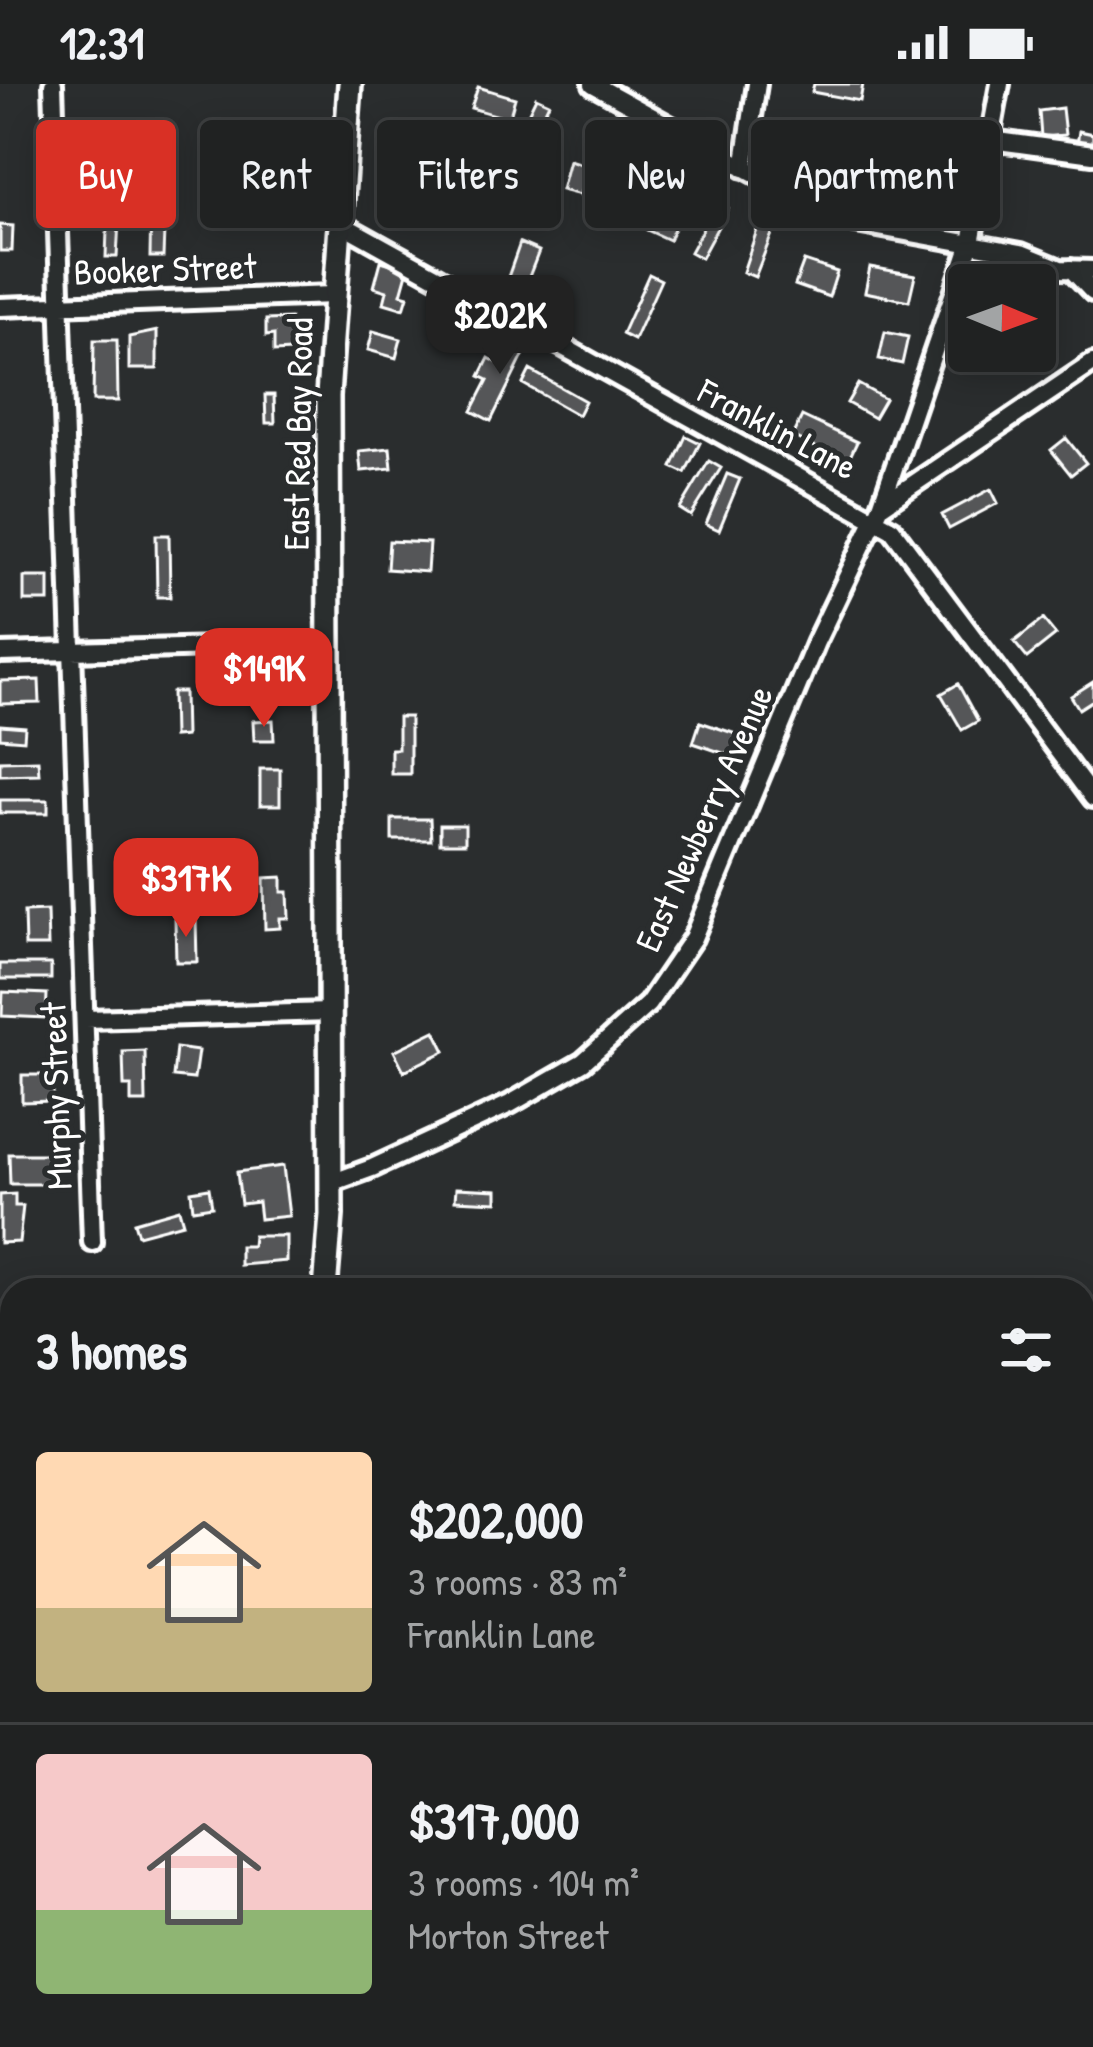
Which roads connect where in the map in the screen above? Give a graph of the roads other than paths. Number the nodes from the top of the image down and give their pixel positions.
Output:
1 (53, 84) edge
2 (350, 84) edge
3 (593, 84) edge
4 (757, 84) edge
5 (1000, 84) edge
6 (347, 120) edge
7 (994, 120) edge
8 (1000, 141) edge
9 (1093, 154) edge
10 (744, 167) junction
11 (338, 228) edge
12 (349, 228) edge
13 (974, 228) edge
14 (971, 243) junction
15 (1071, 269) junction
16 (1093, 270) edge
17 (1093, 292) edge
18 (333, 295) junction
19 (60, 304) junction
20 (0, 307) edge
21 (1093, 363) edge
22 (879, 512) junction
23 (328, 644) junction
24 (73, 650) junction
25 (0, 653) edge
26 (1093, 799) edge
27 (331, 1012) junction
28 (86, 1019) junction
29 (331, 1183) junction
30 (92, 1242) dead end
31 (326, 1278) edge

1 - 19 street, Murphy Street
2 - 6 street, East Red Bay Road
3 - 10 street
4 - 10 street
5 - 7 street, East Newberry Avenue
8 - 9 street
10 - 14 street
11 - 18 street, East Red Bay Road
12 - 22 street, Franklin Lane
13 - 14 street, East Newberry Avenue
14 - 15 street
14 - 22 street, East Newberry Avenue
15 - 16 street
15 - 17 street
18 - 19 street, Booker Street
18 - 23 street, East Red Bay Road
19 - 20 street, Booker Street
19 - 24 street, Murphy Street
21 - 22 street
22 - 26 street, Franklin Lane
22 - 29 street, East Newberry Avenue
23 - 24 street
23 - 27 street, East Red Bay Road
24 - 25 street
24 - 28 street, Murphy Street
27 - 28 street
27 - 29 street, East Red Bay Road
28 - 30 street, Murphy Street
29 - 31 street, East Red Bay Road

